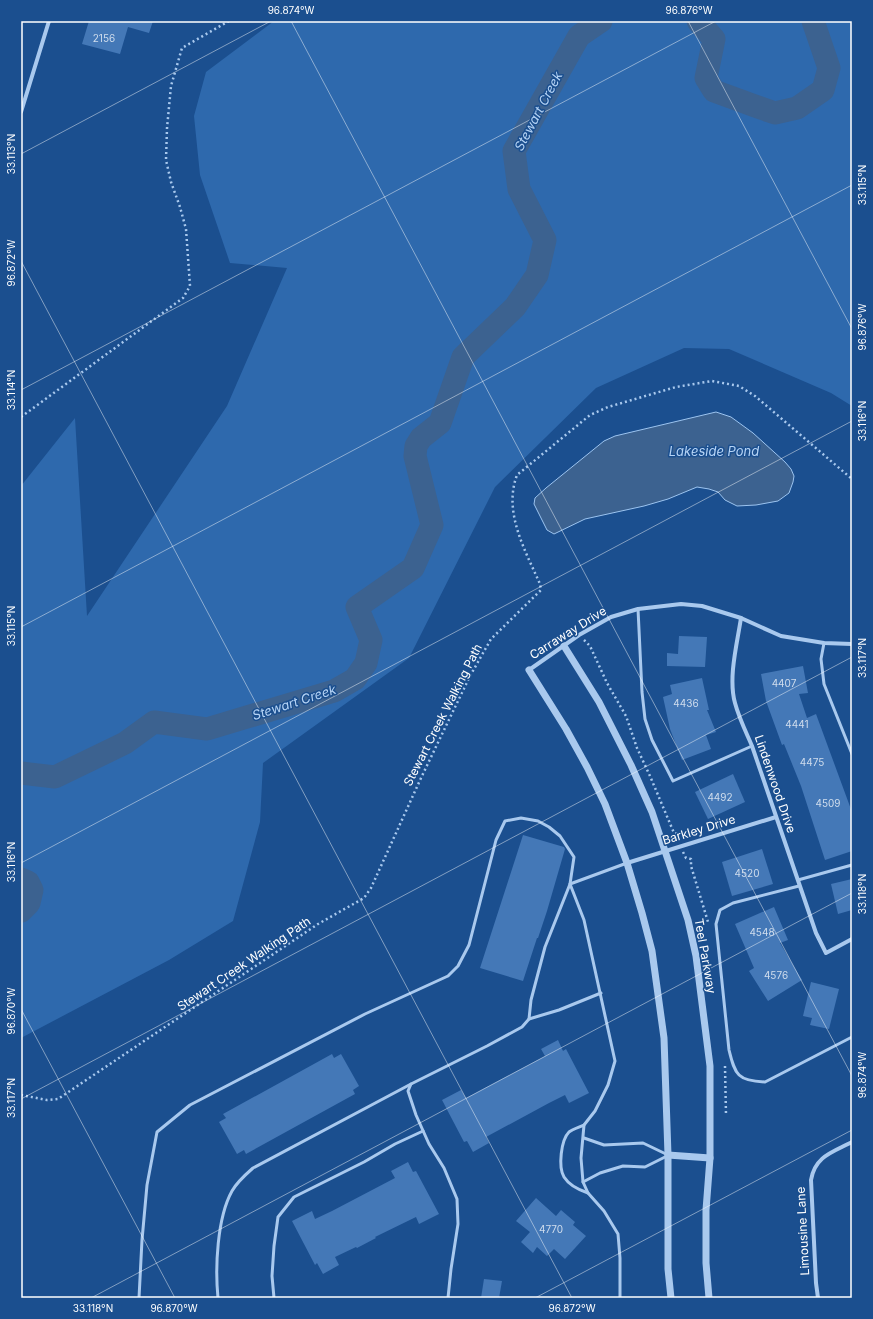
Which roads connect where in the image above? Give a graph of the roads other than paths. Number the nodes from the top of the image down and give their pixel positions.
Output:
1 (49, 21) edge
2 (21, 112) edge
3 (638, 609) junction
4 (741, 618) junction
5 (824, 644) junction
6 (852, 644) edge
7 (564, 646) junction
8 (528, 670) joint
9 (752, 746) junction
10 (852, 754) edge
11 (776, 817) junction
12 (666, 851) junction
13 (627, 863) junction
14 (852, 865) edge
15 (798, 880) junction
16 (570, 884) junction
17 (800, 886) junction
18 (852, 939) edge
19 (601, 993) junction
20 (529, 1019) junction
21 (852, 1037) edge
22 (411, 1084) junction
23 (584, 1126) junction
24 (423, 1131) junction
25 (584, 1138) junction
26 (852, 1142) edge
27 (668, 1155) junction
28 (710, 1158) junction
29 (583, 1182) junction
30 (588, 1193) junction
31 (139, 1298) edge
32 (218, 1298) edge
33 (274, 1298) edge
34 (448, 1298) edge
35 (620, 1298) edge
36 (671, 1298) edge
37 (709, 1298) edge
38 (818, 1298) edge

1 - 2 street
3 - 4 street, Carraway Drive
3 - 7 street, Carraway Drive
3 - 9 lane
4 - 5 street, Carraway Drive
4 - 9 street, Lindenwood Drive
5 - 6 street, Carraway Drive
5 - 10 lane
7 - 8 street, Carraway Drive
7 - 12 street, Teel Parkway
8 - 13 street
9 - 11 street, Lindenwood Drive
11 - 12 street, Barkley Drive
11 - 15 street, Lindenwood Drive
12 - 13 street, Barkley Drive
12 - 28 street, Teel Parkway
13 - 16 lane
13 - 27 street
14 - 15 lane
15 - 17 street, Lindenwood Drive
16 - 19 lane
16 - 20 lane
16 - 31 lane
17 - 18 street, Lindenwood Drive
17 - 21 lane
19 - 20 lane
19 - 23 lane
20 - 22 lane
22 - 24 lane
22 - 32 lane
23 - 25 lane
23 - 30 lane
24 - 33 lane
24 - 34 lane
25 - 27 lane
25 - 29 lane
26 - 38 street, Limousine Lane
27 - 28 street
27 - 29 lane
27 - 36 street
28 - 37 street, Teel Parkway
29 - 30 lane
30 - 35 lane

